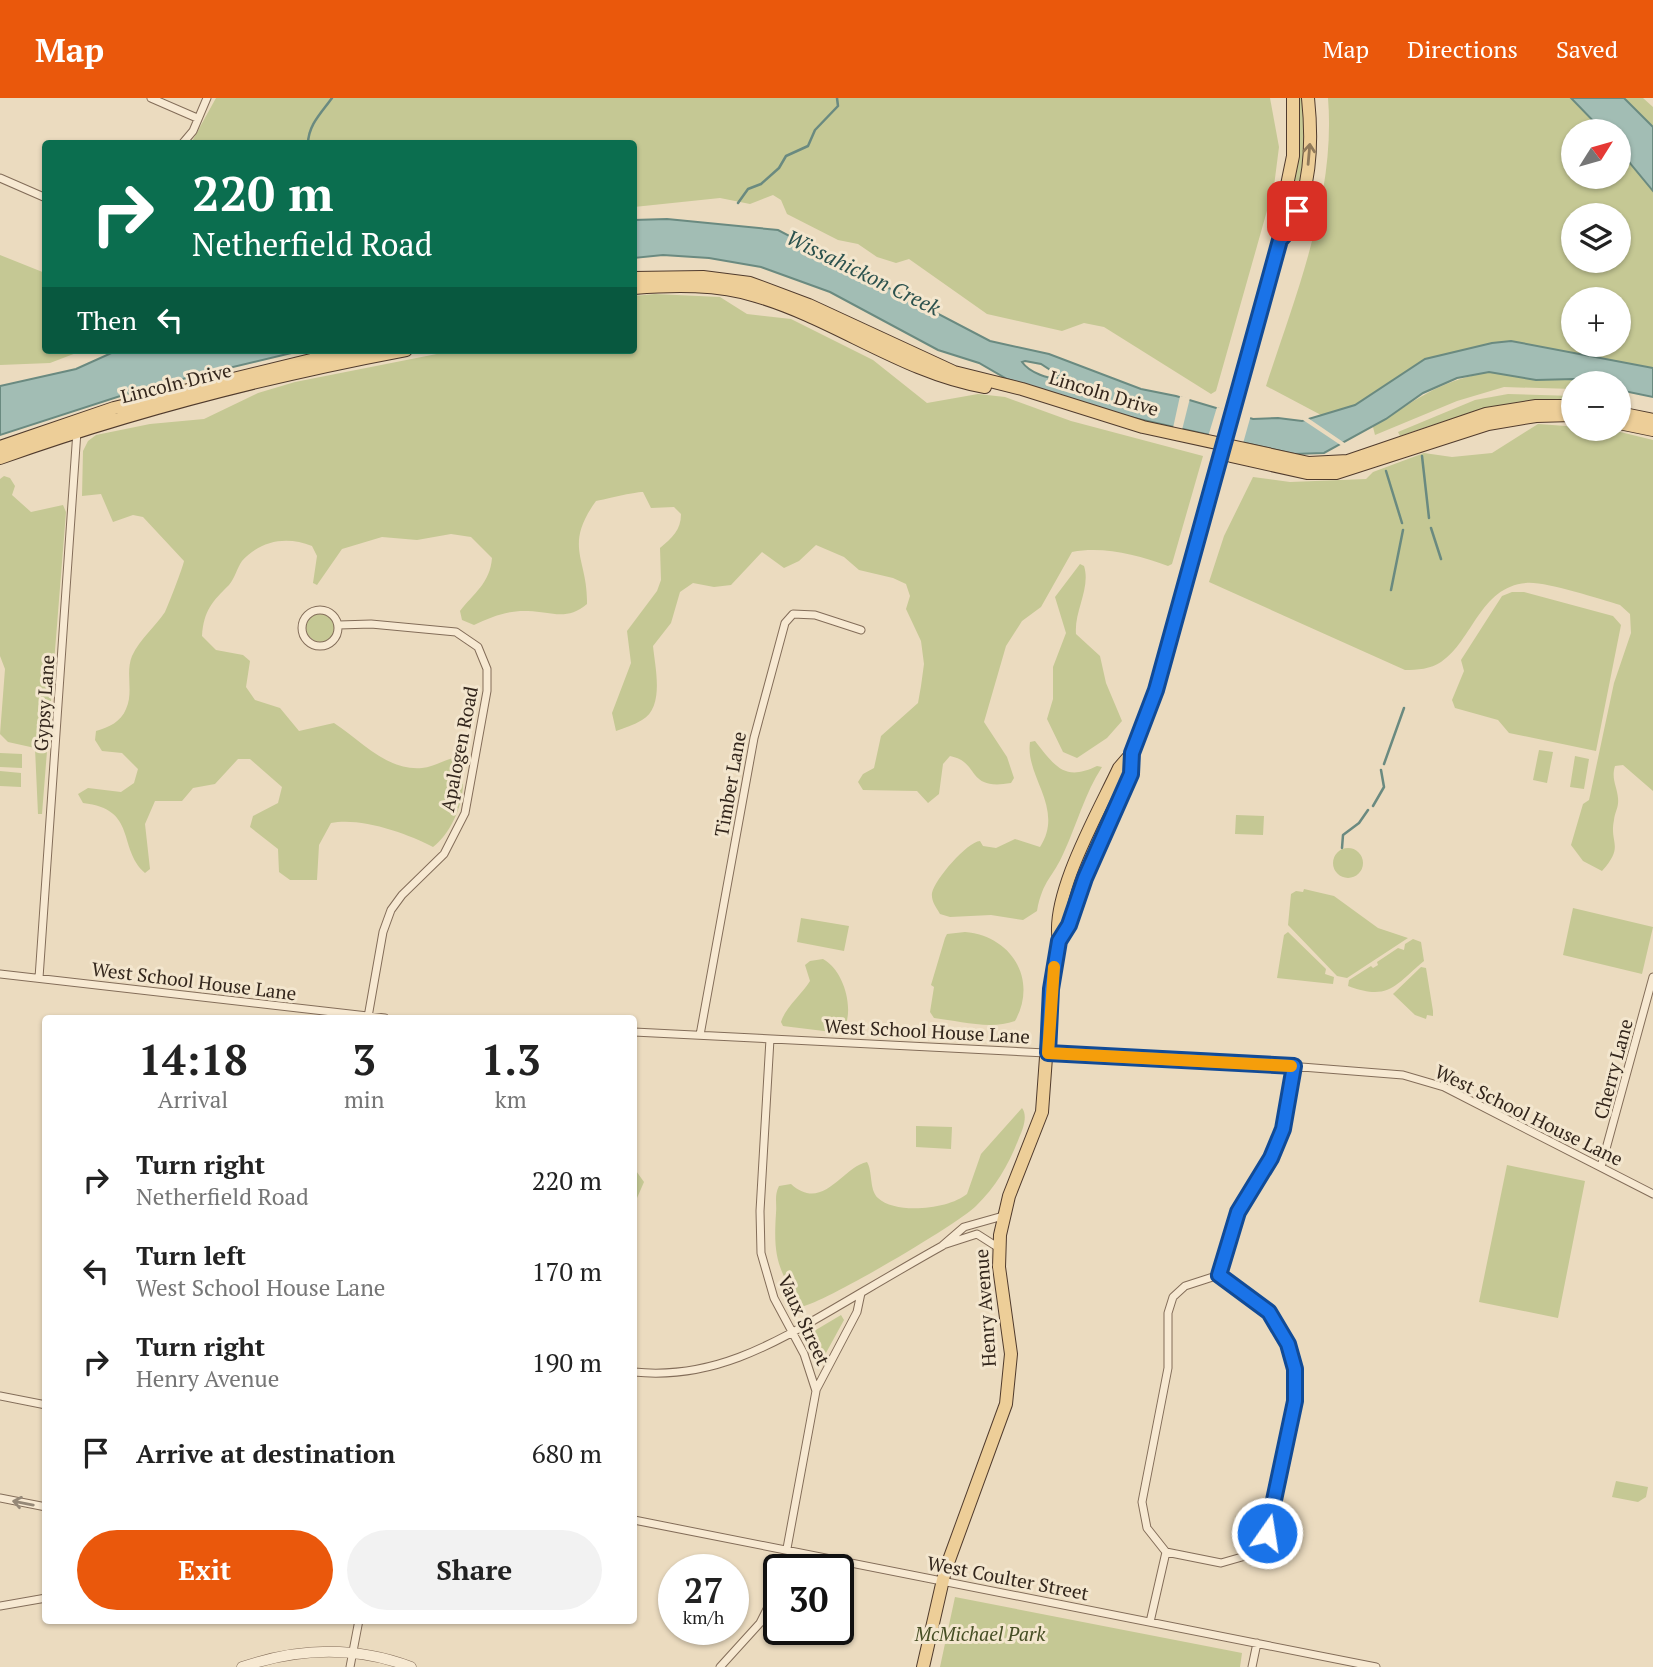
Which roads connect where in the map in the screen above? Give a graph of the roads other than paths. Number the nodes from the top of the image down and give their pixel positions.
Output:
1 (150, 98) edge
2 (207, 98) edge
3 (1293, 98) edge
4 (1308, 98) edge
5 (197, 118) junction
6 (185, 140) edge
7 (0, 178) edge
8 (42, 196) edge
9 (1280, 240) junction
10 (637, 278) edge
11 (637, 288) edge
12 (336, 354) edge
13 (387, 354) edge
14 (1561, 407) edge
15 (1561, 415) edge
16 (1631, 416) edge
17 (1653, 421) edge
18 (1631, 425) edge
19 (77, 430) junction
20 (1653, 430) edge
21 (0, 447) edge
22 (0, 458) edge
23 (339, 625) junction
24 (861, 630) dead end
25 (0, 974) edge
26 (1653, 977) edge
27 (39, 978) junction
28 (351, 1015) edge
29 (368, 1015) edge
30 (637, 1032) edge
31 (700, 1035) junction
32 (770, 1039) junction
33 (1048, 1053) junction
34 (1294, 1066) junction
35 (1601, 1167) junction
36 (1653, 1194) edge
37 (1003, 1216) junction
38 (942, 1246) junction
39 (999, 1248) junction
40 (1219, 1275) junction
41 (861, 1293) junction
42 (793, 1333) junction
43 (637, 1372) edge
44 (816, 1391) junction
45 (0, 1396) edge
46 (42, 1404) edge
47 (0, 1498) edge
48 (42, 1506) edge
49 (637, 1521) edge
50 (786, 1550) junction
51 (1166, 1552) junction
52 (785, 1554) edge
53 (942, 1581) junction
54 (42, 1599) edge
55 (0, 1606) edge
56 (763, 1617) edge
57 (1150, 1622) junction
58 (358, 1624) edge
59 (1257, 1643) junction
60 (352, 1652) junction
61 (243, 1667) edge
62 (349, 1667) edge
63 (411, 1667) edge
64 (720, 1667) edge
65 (923, 1667) edge
66 (1252, 1667) edge
67 (1377, 1667) edge

1 - 5 street
2 - 5 street
3 - 9 main road, Henry Avenue
9 -> 4 main road, Henry Avenue
5 - 6 street
7 - 8 street
9 - 33 main road, Henry Avenue, bridge
10 - 14 main road, Lincoln Drive
11 - 15 main road, Lincoln Drive
12 - 21 main road, Lincoln Drive
13 - 19 main road, Lincoln Drive
16 - 17 main road
18 - 20 main road
19 - 22 main road, Lincoln Drive
19 - 27 street, Gypsy Lane
23 - 23 street, Apalogen Road
23 - 29 street, Apalogen Road
24 - 31 street, Timber Lane
25 - 27 street, West School House Lane
26 - 35 street, Cherry Lane
27 - 28 street, West School House Lane
30 - 31 street, West School House Lane
31 - 32 street, West School House Lane
32 - 33 street, West School House Lane
32 - 42 street, Vaux Street
33 - 34 street, West School House Lane
33 - 37 main road, Henry Avenue
34 - 35 street, West School House Lane
34 - 40 street
35 - 36 street, West School House Lane
37 - 38 street
37 - 39 main road, Henry Avenue
38 - 39 street
38 - 41 street
39 - 53 main road, Henry Avenue
40 - 51 street
40 - 51 street
41 - 42 street
41 - 44 street
42 - 43 street
42 - 44 street, Vaux Street
44 - 50 street, Vaux Street
45 - 46 street
48 -> 47 street
49 - 50 street, West Coulter Street
50 - 52 street, Vaux Street
50 - 53 street, West Coulter Street
51 - 57 street
53 - 57 street, West Coulter Street
53 - 65 main road, Henry Avenue
54 - 55 street
56 - 64 street
57 - 59 street, West Coulter Street
58 - 60 street
59 - 66 street
59 - 67 street, West Coulter Street
60 - 61 street
60 - 62 street
60 - 63 street

